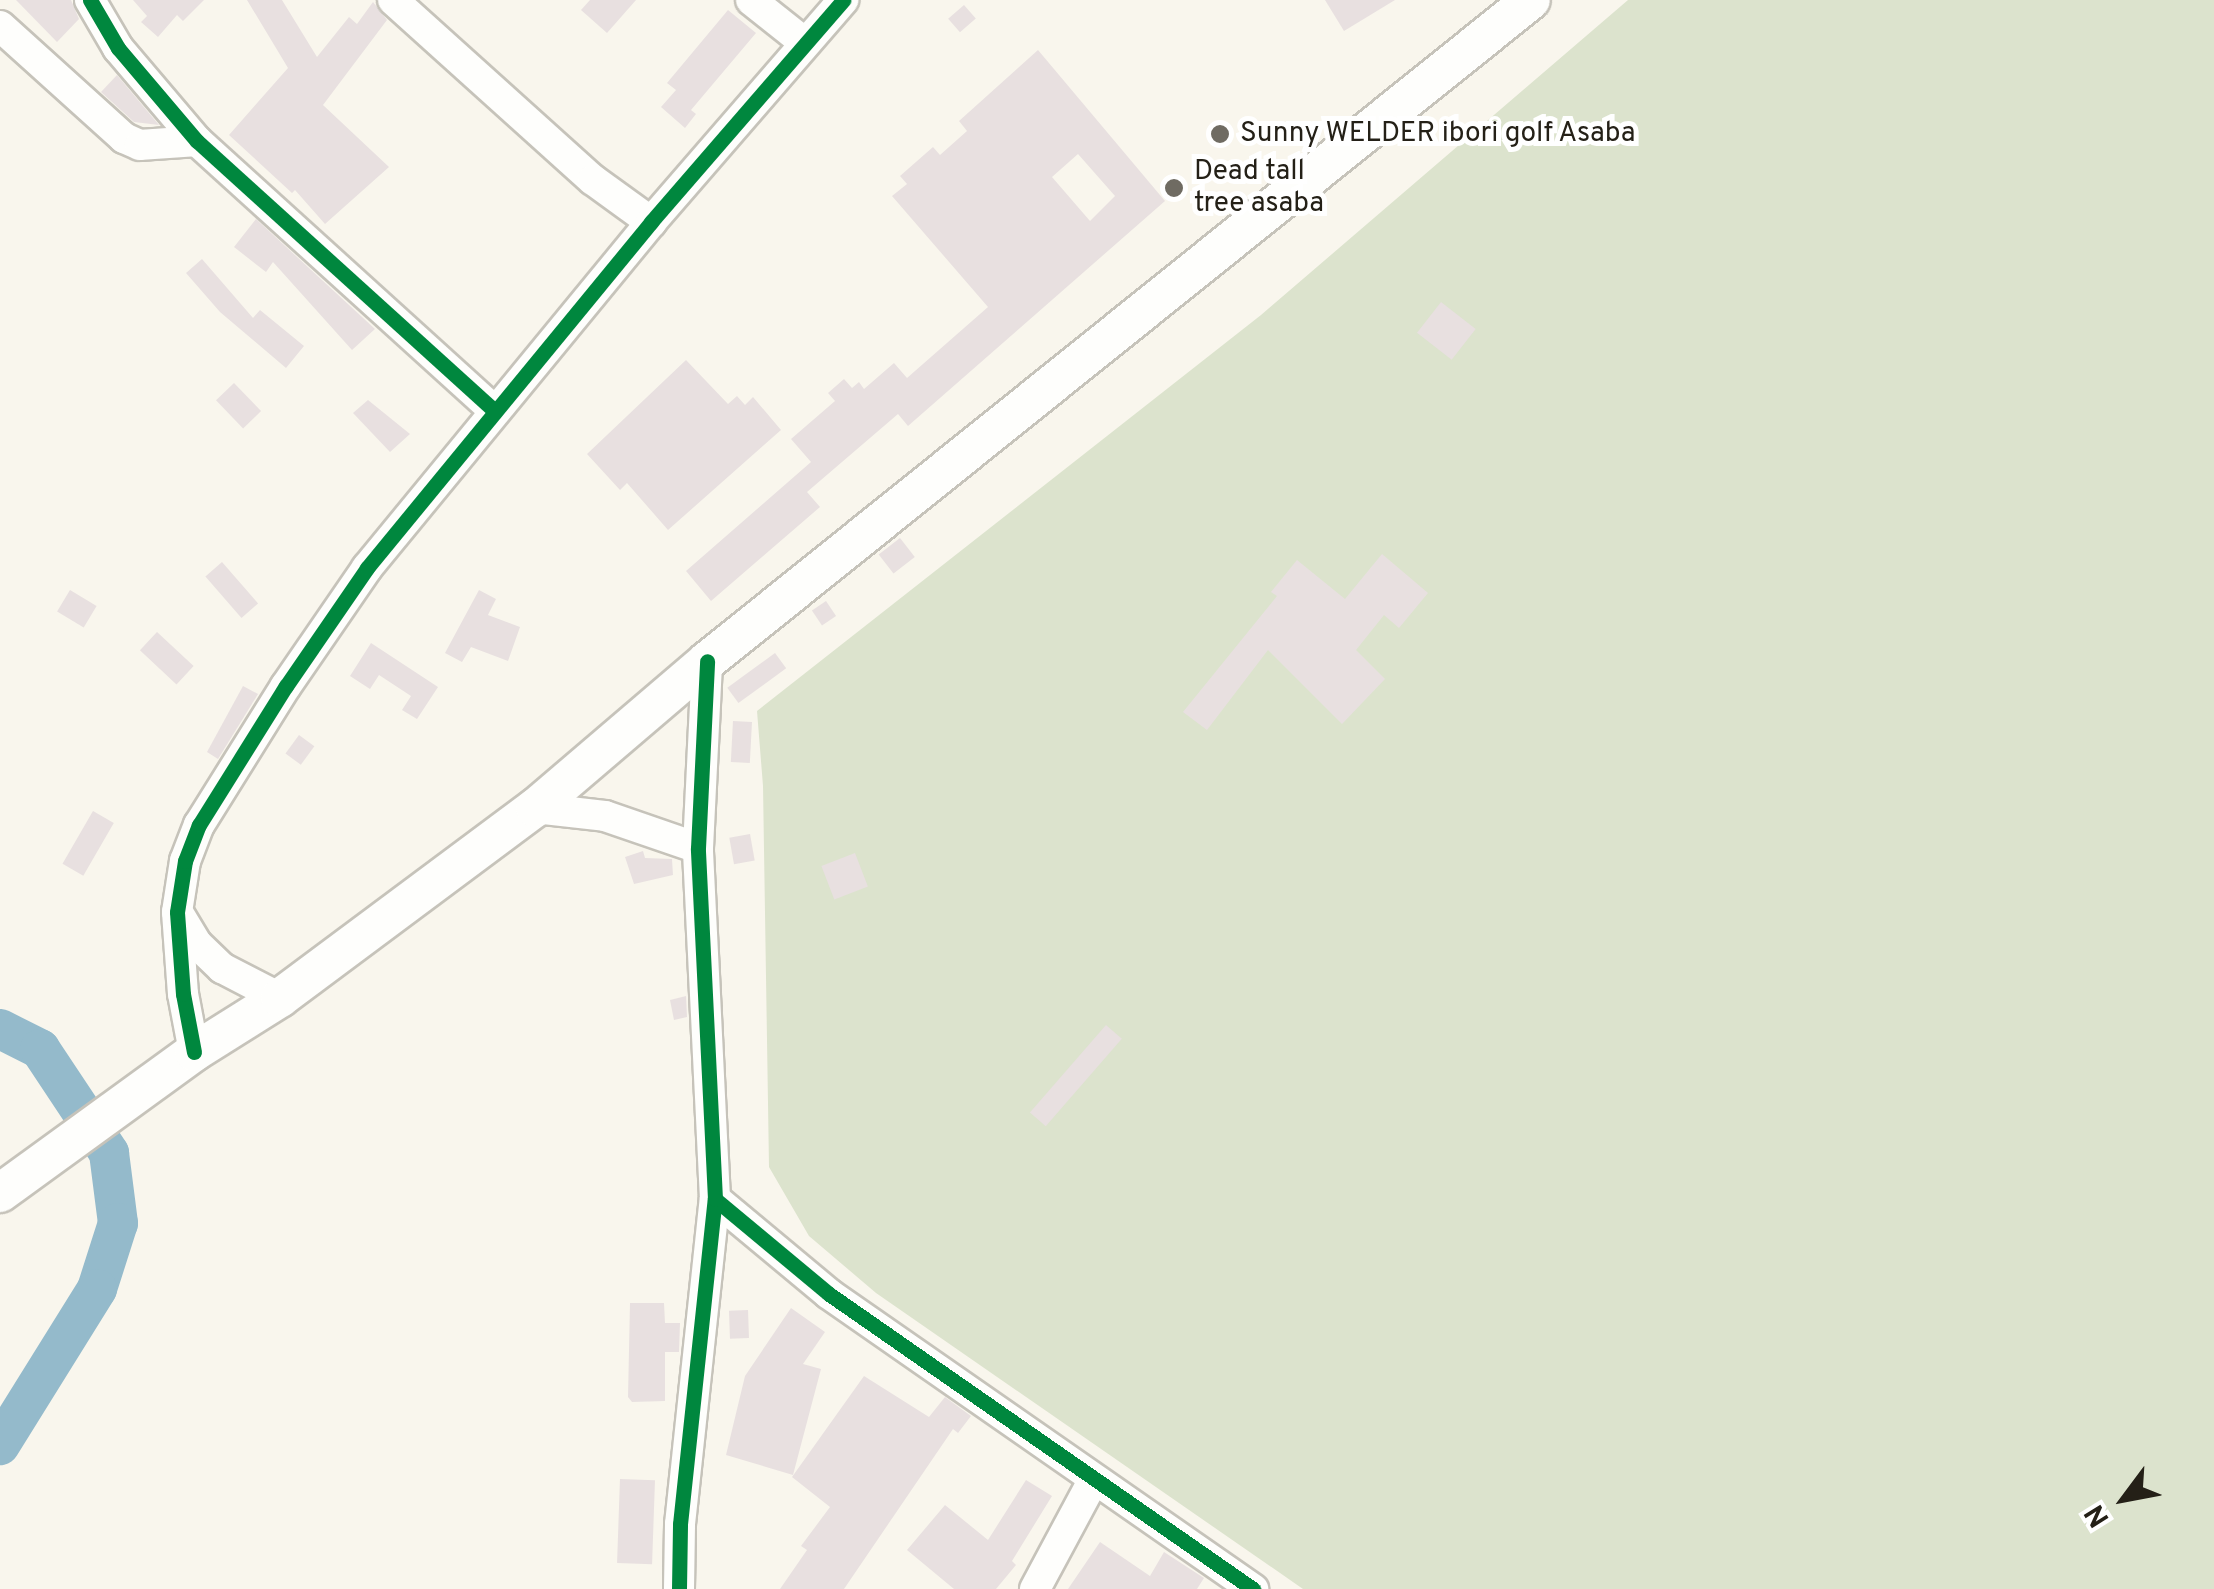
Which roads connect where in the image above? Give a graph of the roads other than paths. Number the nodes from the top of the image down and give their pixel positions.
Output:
1 (90, 0) edge
2 (394, 0) edge
3 (751, 0) edge
4 (842, 0) edge
5 (1532, 0) edge
6 (0, 26) edge
7 (804, 43) junction
8 (197, 141) junction
9 (652, 222) junction
10 (496, 411) junction
11 (707, 661) junction
12 (534, 808) junction
13 (698, 848) junction
14 (178, 912) junction
15 (280, 998) junction
16 (194, 1052) junction
17 (0, 1193) edge
18 (714, 1198) junction
19 (1093, 1480) junction
20 (1223, 1580) edge
21 (680, 1589) edge
22 (1035, 1589) edge
23 (1252, 1589) edge

1 - 8 street
2 - 9 street
3 - 7 street
4 - 7 street
5 - 11 main road
6 - 8 street
7 - 9 street
8 - 10 street
9 - 10 street
10 - 14 street
11 - 12 main road
11 - 13 street
12 - 13 street
12 - 15 main road
13 - 18 street
14 - 15 street
14 - 16 street
15 - 16 main road
16 - 17 main road
18 - 19 street
18 - 21 street
19 - 20 street
19 - 22 street
20 - 23 street

